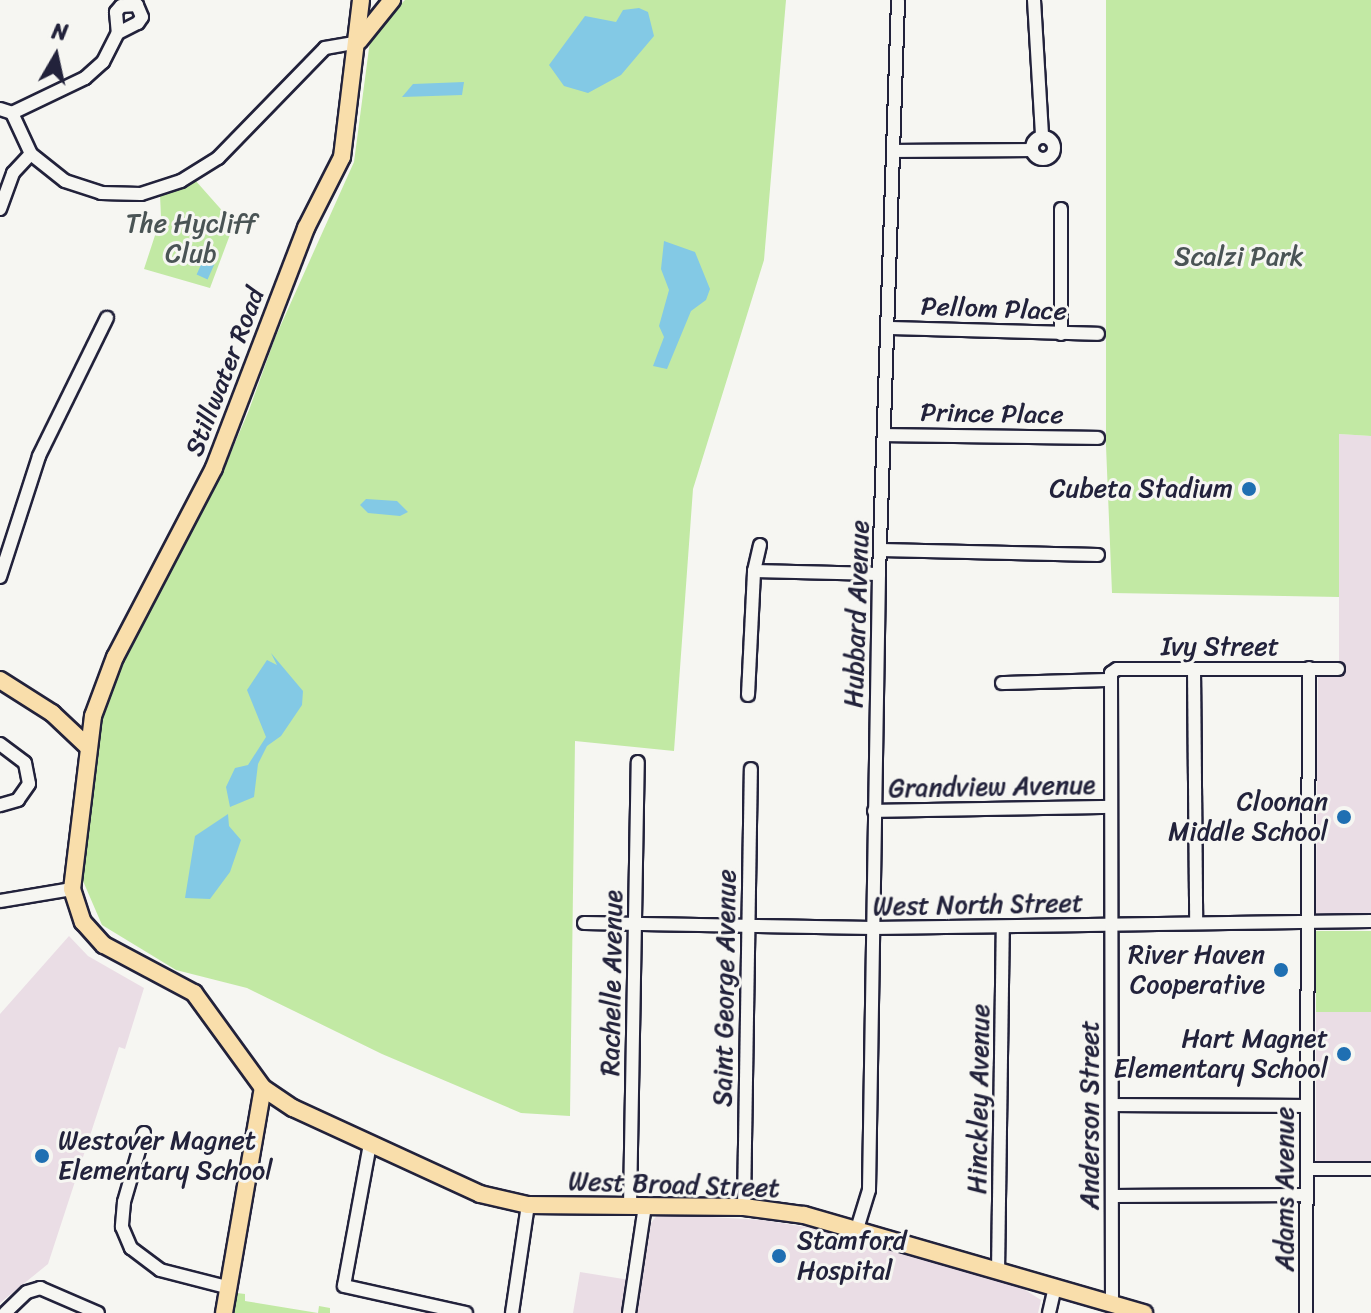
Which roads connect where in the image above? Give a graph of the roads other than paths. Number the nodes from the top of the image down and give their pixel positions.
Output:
1 (361, 0) edge
2 (392, 0) edge
3 (898, 0) edge
4 (1034, 0) edge
5 (118, 33) dead end
6 (358, 42) junction
7 (6, 111) edge
8 (1042, 136) junction
9 (1031, 150) junction
10 (895, 151) junction
11 (31, 154) junction
12 (0, 209) edge
13 (1061, 209) dead end
14 (107, 318) dead end
15 (888, 328) junction
16 (1061, 334) junction
17 (1098, 334) dead end
18 (885, 435) junction
19 (1098, 438) dead end
20 (760, 545) dead end
21 (881, 550) junction
22 (1098, 555) dead end
23 (754, 571) junction
24 (879, 574) junction
25 (0, 577) edge
26 (1309, 668) junction
27 (1194, 669) junction
28 (1338, 669) dead end
29 (0, 680) edge
30 (1109, 680) junction
31 (1002, 683) dead end
32 (748, 695) dead end
33 (0, 744) edge
34 (87, 746) junction
35 (638, 762) dead end
36 (751, 769) dead end
37 (0, 805) edge
38 (1110, 807) junction
39 (874, 811) junction
40 (72, 889) junction
41 (0, 901) edge
42 (1371, 921) edge
43 (1306, 922) junction
44 (584, 923) dead end
45 (1196, 923) junction
46 (635, 924) junction
47 (1111, 925) junction
48 (748, 926) junction
49 (1003, 927) junction
50 (873, 928) junction
51 (263, 1088) junction
52 (1113, 1105) junction
53 (1307, 1106) junction
54 (144, 1133) dead end
55 (370, 1144) junction
56 (1307, 1169) junction
57 (1371, 1169) edge
58 (1307, 1195) junction
59 (1112, 1196) junction
60 (528, 1205) junction
61 (638, 1206) junction
62 (744, 1207) junction
63 (857, 1229) junction
64 (998, 1272) junction
65 (226, 1287) junction
66 (1055, 1288) junction
67 (1112, 1305) junction
68 (94, 1312) edge
69 (5, 1313) edge
70 (224, 1313) edge
71 (466, 1313) edge
72 (512, 1313) edge
73 (629, 1313) edge
74 (1049, 1313) edge
75 (1144, 1313) edge
76 (1306, 1313) edge

1 - 6 main road, Stillwater Road
2 - 6 main road
3 - 10 street, Hubbard Avenue
4 - 8 street
5 - 7 street
6 - 11 street
6 - 34 main road, Stillwater Road
7 - 11 street
8 - 9 street
8 - 9 street
9 - 10 street
10 - 15 street, Hubbard Avenue
11 - 12 street
13 - 16 street
14 - 25 street
15 - 16 street, Pellom Place
15 - 18 street, Hubbard Avenue
16 - 17 street, Pellom Place
18 - 19 street, Prince Place
18 - 21 street, Hubbard Avenue
20 - 23 street
21 - 22 street
21 - 24 street, Hubbard Avenue
23 - 24 street
23 - 32 street
24 - 39 street, Hubbard Avenue
26 - 27 street, Ivy Street
26 - 28 street, Ivy Street
26 - 43 street, Adams Avenue
27 - 30 street, Ivy Street
27 - 45 street
29 - 34 main road
30 - 31 street
30 - 38 street, Anderson Street
33 - 37 street
34 - 40 main road, Stillwater Road
35 - 46 street, Rachelle Avenue
36 - 48 street, Saint George Avenue
38 - 39 street, Grandview Avenue
38 - 47 street, Anderson Street
39 - 50 street, Hubbard Avenue
40 - 41 street
40 - 51 main road
42 - 43 street, West North Street
43 - 45 street, West North Street
43 - 53 street, Adams Avenue
44 - 46 street, West North Street
45 - 47 street, West North Street
46 - 48 street, West North Street
46 - 61 street, Rachelle Avenue
47 - 49 street, West North Street
47 - 52 street, Anderson Street
48 - 50 street, West North Street
48 - 62 street, Saint George Avenue
49 - 50 street, West North Street
49 - 64 street, Hinckley Avenue
50 - 63 street, Hubbard Avenue
51 - 55 main road, West Broad Street
51 - 65 main road
52 - 53 street
52 - 59 street, Anderson Street
53 - 56 street, Adams Avenue
54 - 65 street
55 - 60 main road, West Broad Street
55 - 71 street
56 - 57 street
56 - 58 street, Adams Avenue
58 - 59 street
58 - 76 street, Adams Avenue
59 - 67 street, Anderson Street
60 - 61 main road, West Broad Street
60 - 72 street
61 - 62 main road, West Broad Street
61 - 73 street, Rachelle Avenue
62 - 63 main road, West Broad Street
63 - 64 main road, West Broad Street
64 - 66 main road, West Broad Street
65 - 70 main road
66 - 67 main road, West Broad Street
66 - 74 street
67 - 75 main road, West Broad Street
68 - 69 street

